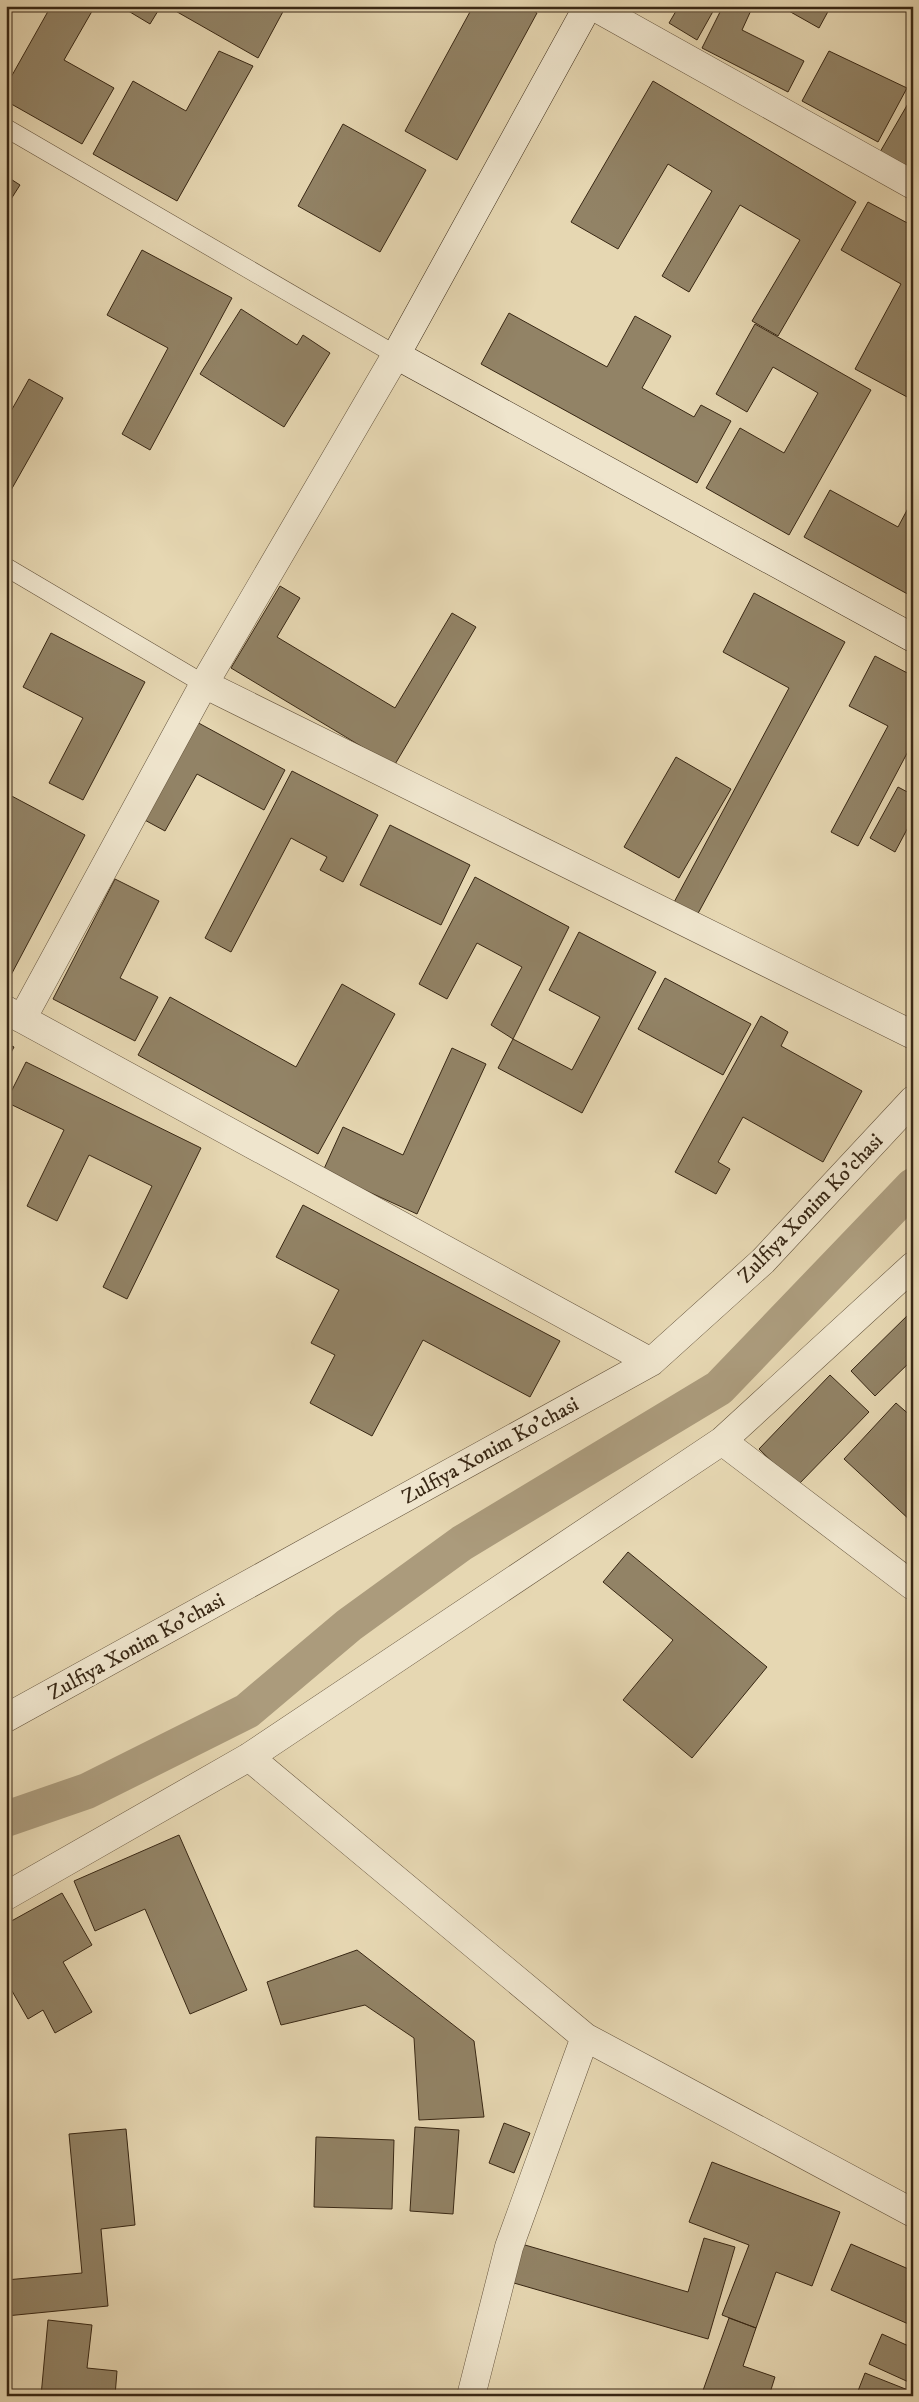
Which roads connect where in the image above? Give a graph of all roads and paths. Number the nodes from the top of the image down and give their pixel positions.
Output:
1 (588, 6) edge
2 (593, 6) edge
3 (6, 128) edge
4 (913, 185) edge
5 (396, 355) junction
6 (6, 567) edge
7 (913, 638) edge
8 (204, 684) junction
9 (14, 1015) edge
10 (913, 1035) edge
11 (913, 1100) edge
12 (913, 1266) edge
13 (651, 1362) junction
14 (722, 1442) junction
15 (913, 1586) edge
16 (6, 1718) edge
17 (249, 1757) junction
18 (6, 1896) edge
19 (586, 2037) junction
20 (913, 2213) edge
21 (471, 2396) edge

1 - 5 street
2 - 4 street
3 - 5 lane
5 - 7 street
5 - 8 street
6 - 8 lane
8 - 9 street
8 - 10 street
9 - 13 street
11 - 13 street, Zulfiya Xonim Ko'chasi
12 - 14 street
13 - 16 street, Zulfiya Xonim Ko'chasi
14 - 15 street
14 - 17 street
17 - 18 street
17 - 19 street
19 - 20 street
19 - 21 street

